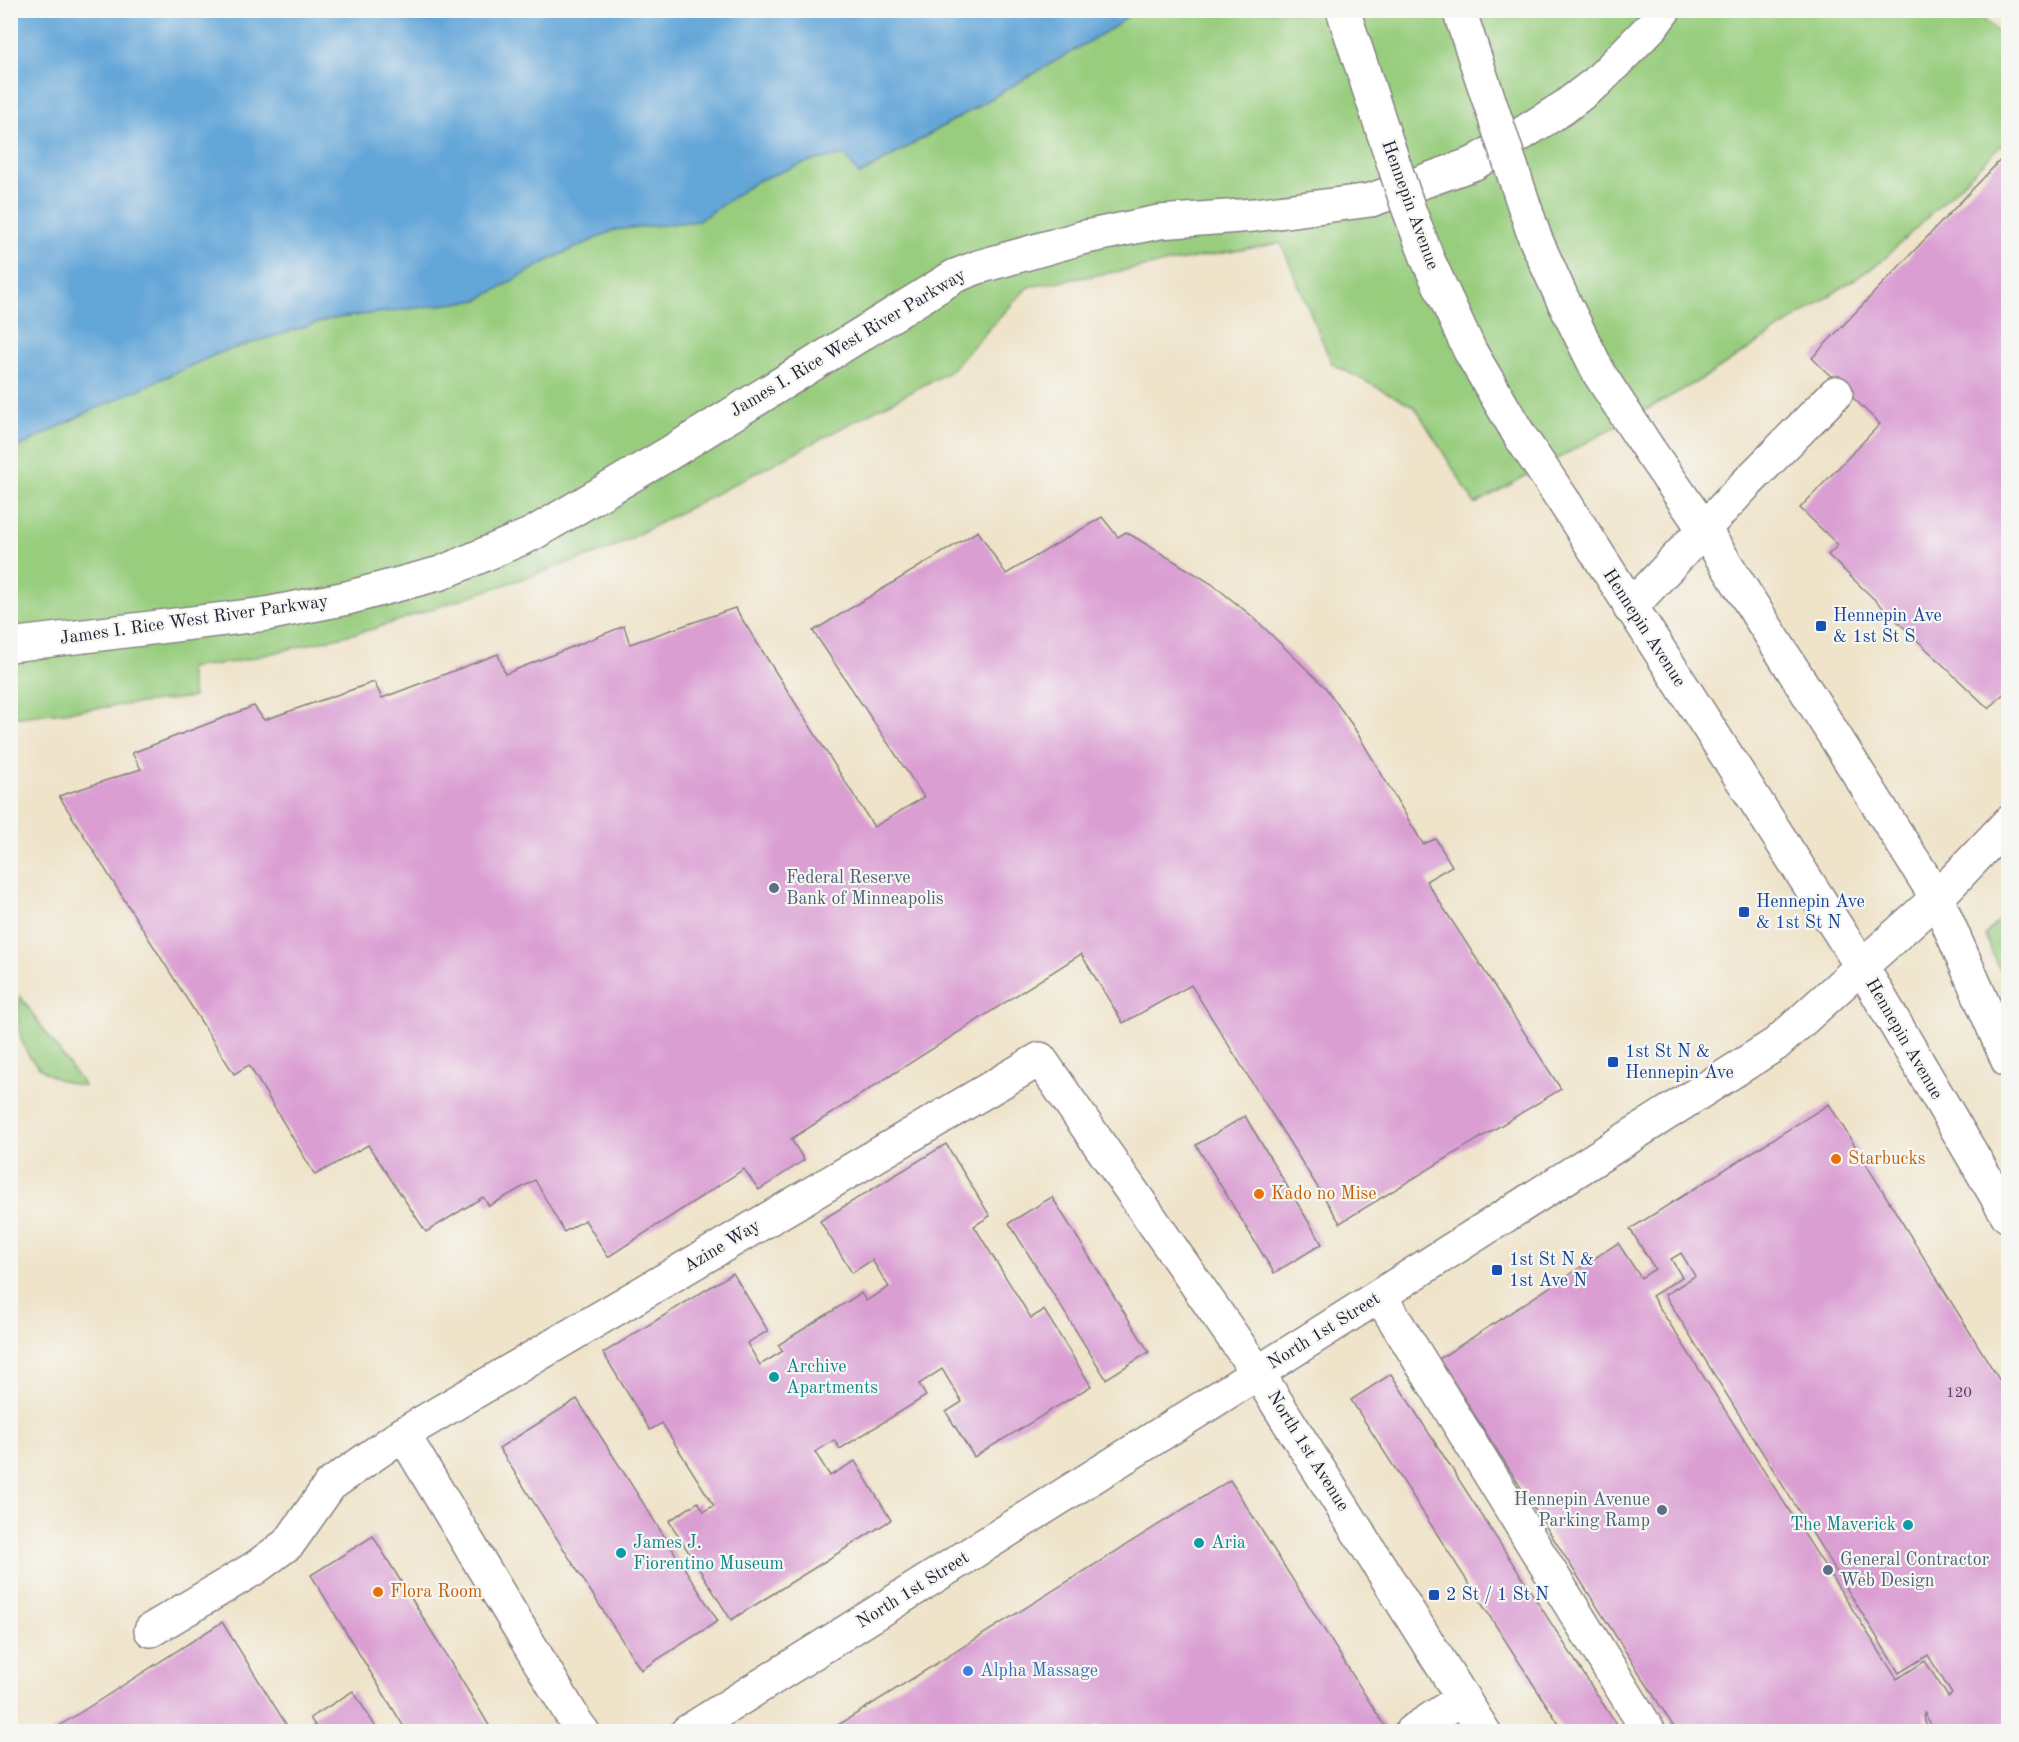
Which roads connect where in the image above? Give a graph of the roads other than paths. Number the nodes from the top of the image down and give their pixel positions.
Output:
1 (1343, 10) edge
2 (1459, 10) edge
3 (1664, 10) edge
4 (1836, 393) dead end
5 (1704, 529) junction
6 (1630, 608) junction
7 (10, 645) edge
8 (2008, 823) edge
9 (1937, 898) junction
10 (1862, 967) junction
11 (1040, 1059) joint
12 (2008, 1061) edge
13 (2008, 1216) edge
14 (1380, 1296) junction
15 (1258, 1373) junction
16 (403, 1434) junction
17 (151, 1630) dead end
18 (1463, 1698) junction
19 (583, 1731) edge
20 (687, 1731) edge
21 (1411, 1731) edge
22 (1484, 1731) edge
23 (1649, 1731) edge

1 - 6 street, Hennepin Avenue, bridge
2 - 5 street, bridge
3 - 7 street, James I. Rice West River Parkway
4 - 5 street
5 - 6 street
5 - 9 street
6 - 10 street, Hennepin Avenue
8 - 9 street, North 1st Street
9 - 10 street, North 1st Street
9 - 12 street
10 - 13 street, Hennepin Avenue
10 - 14 street, North 1st Street
11 - 15 street, North 1st Avenue
11 - 16 street, Azine Way
14 - 15 street, North 1st Street
14 - 23 street
15 - 18 street, North 1st Avenue
15 - 20 street, North 1st Street
16 - 17 street, Azine Way
16 - 19 street
18 - 21 street
18 - 22 street, North 1st Avenue

